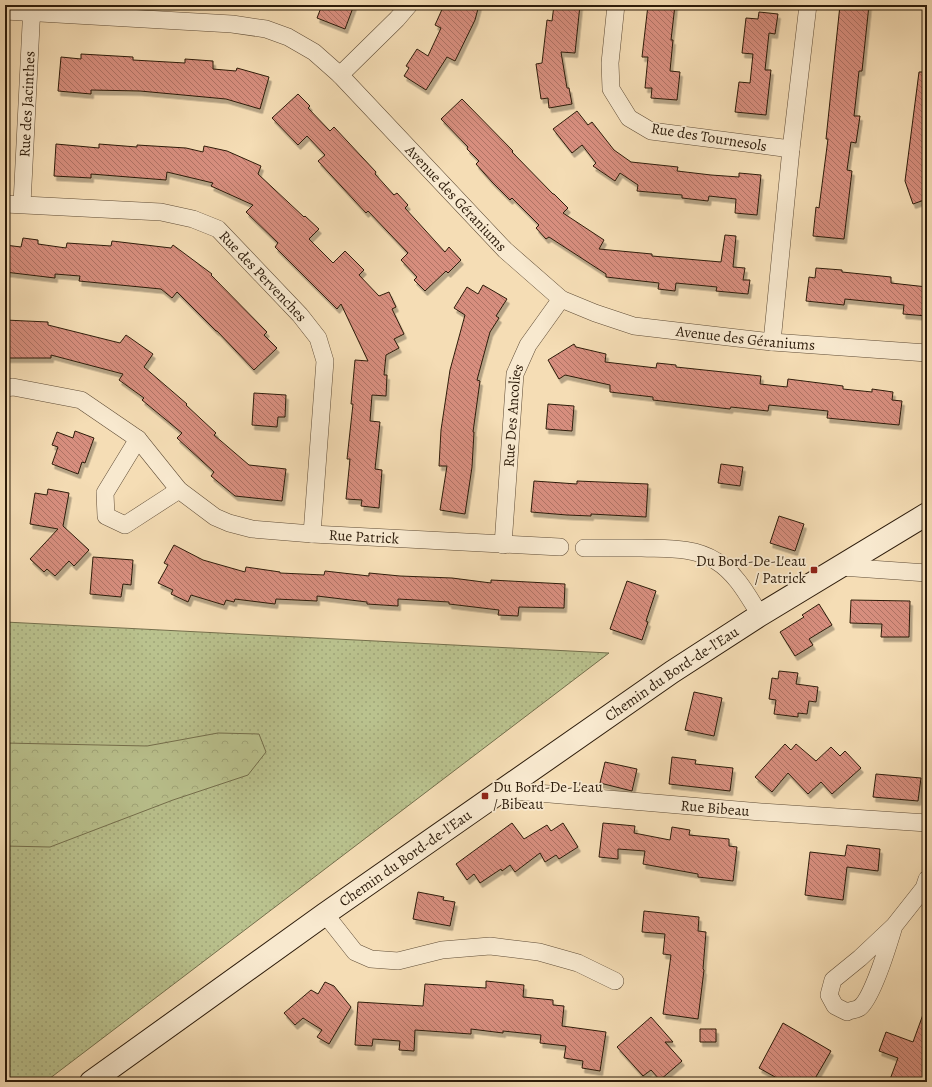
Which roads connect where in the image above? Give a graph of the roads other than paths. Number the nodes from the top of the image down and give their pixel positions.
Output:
1 (409, 5) edge
2 (616, 5) edge
3 (808, 5) edge
4 (32, 9) edge
5 (5, 11) edge
6 (340, 75) junction
7 (791, 149) junction
8 (5, 204) edge
9 (22, 204) junction
10 (561, 299) junction
11 (772, 342) junction
12 (927, 353) edge
13 (5, 388) edge
14 (138, 439) junction
15 (179, 490) junction
16 (927, 514) edge
17 (312, 534) junction
18 (503, 544) junction
19 (560, 547) dead end
20 (584, 548) dead end
21 (840, 567) junction
22 (927, 573) edge
23 (760, 615) junction
24 (503, 790) junction
25 (927, 823) edge
26 (927, 879) edge
27 (325, 914) junction
28 (894, 926) junction
29 (615, 981) dead end
30 (91, 1082) edge

1 - 6 street
2 - 7 street, Rue des Tournesols
3 - 7 street
4 - 5 street, Avenue des Géraniums
4 - 6 street, Avenue des Géraniums
4 - 9 street, Rue des Jacinthes
6 - 10 street, Avenue des Géraniums
7 - 11 street
8 - 9 street, Rue des Pervenches
9 - 17 street, Rue des Pervenches
10 - 11 street, Avenue des Géraniums
10 - 18 street, Rue Des Ancolies
11 - 12 street, Avenue des Géraniums
13 - 14 street, Rue Patrick
14 - 15 street, Rue Patrick
14 - 15 street
15 - 17 street, Rue Patrick
16 - 21 street, Chemin du Bord-de-l'Eau
17 - 18 street, Rue Patrick
18 - 19 street, Rue Patrick
20 - 23 street
21 - 22 street
21 - 23 street, Chemin du Bord-de-l'Eau
23 - 24 street, Chemin du Bord-de-l'Eau
24 - 25 street, Rue Bibeau
24 - 27 street, Chemin du Bord-de-l'Eau
26 - 28 street
27 - 29 street
27 - 30 street, Chemin du Bord-de-l'Eau
28 - 28 street

